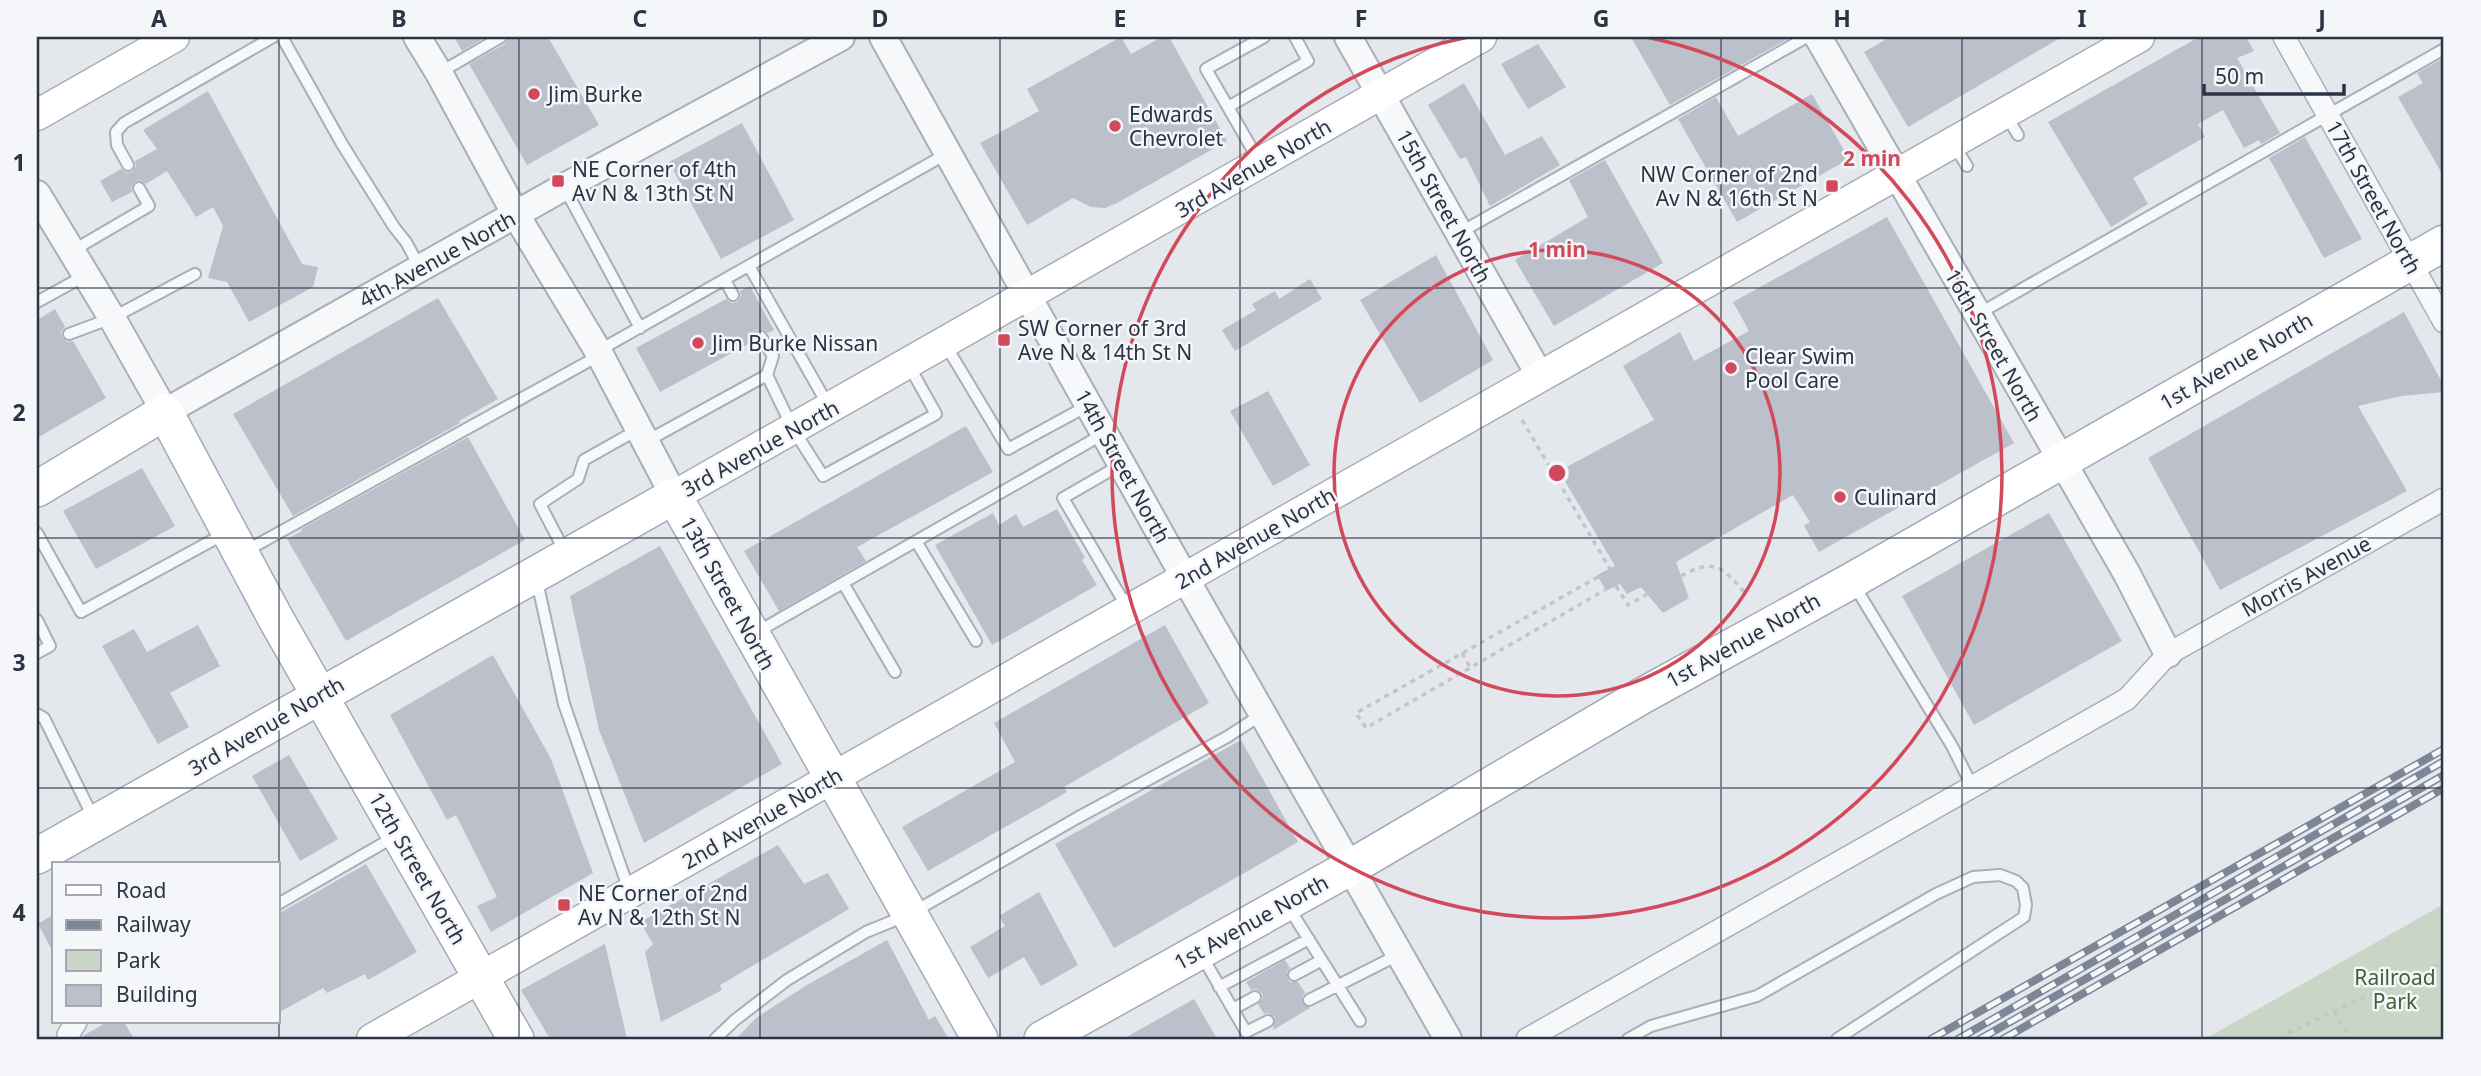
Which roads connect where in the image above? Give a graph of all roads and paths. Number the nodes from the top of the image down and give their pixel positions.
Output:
1 (174, 37) edge
2 (272, 37) edge
3 (282, 37) edge
4 (417, 37) edge
5 (501, 37) edge
6 (841, 37) edge
7 (883, 37) edge
8 (1264, 37) edge
9 (1295, 37) edge
10 (1348, 37) edge
11 (1481, 37) edge
12 (1807, 37) edge
13 (1818, 37) edge
14 (2139, 37) edge
15 (2284, 37) edge
16 (2444, 49) edge
17 (439, 73) junction
18 (1381, 94) junction
19 (1228, 107) junction
20 (37, 115) edge
21 (2328, 115) junction
22 (948, 153) junction
23 (1260, 164) junction
24 (128, 165) dead end
25 (1897, 174) junction
26 (564, 187) junction
27 (139, 188) dead end
28 (37, 194) edge
29 (516, 215) junction
30 (1460, 233) junction
31 (2444, 243) edge
32 (72, 251) junction
33 (2411, 261) junction
34 (749, 266) junction
35 (420, 268) junction
36 (195, 274) dead end
37 (86, 275) junction
38 (725, 280) junction
39 (733, 295) dead end
40 (1028, 296) junction
41 (37, 302) edge
42 (1977, 315) junction
43 (112, 318) junction
44 (2444, 322) edge
45 (640, 328) junction
46 (69, 334) dead end
47 (761, 337) dead end
48 (945, 343) junction
49 (599, 353) junction
50 (908, 364) junction
51 (767, 375) junction
52 (1540, 376) junction
53 (1089, 405) junction
54 (830, 408) junction
55 (165, 412) junction
56 (1522, 420) dead end
57 (793, 429) junction
58 (1105, 433) junction
59 (642, 435) junction
60 (2061, 462) junction
61 (1122, 464) junction
62 (37, 489) edge
63 (674, 496) junction
64 (2444, 499) edge
65 (37, 533) edge
66 (916, 541) junction
67 (235, 542) junction
68 (567, 556) junction
69 (1610, 569) dead end
70 (535, 575) junction
71 (1681, 576) dead end
72 (1598, 577) dead end
73 (1185, 578) junction
74 (1852, 581) junction
75 (844, 583) junction
76 (1616, 586) dead end
77 (1605, 590) dead end
78 (1744, 592) dead end
79 (1647, 594) dead end
80 (1129, 610) junction
81 (37, 620) edge
82 (752, 635) junction
83 (976, 640) dead end
84 (37, 653) edge
85 (1462, 653) junction
86 (2168, 654) junction
87 (1470, 667) junction
88 (895, 672) dead end
89 (320, 696) junction
90 (37, 714) edge
91 (1264, 714) junction
92 (833, 778) junction
93 (1973, 788) junction
94 (96, 823) junction
95 (399, 834) junction
96 (37, 856) edge
97 (1351, 867) junction
98 (629, 893) junction
99 (280, 903) edge
100 (1286, 903) junction
101 (910, 914) junction
102 (1309, 939) junction
103 (1199, 951) junction
104 (1401, 954) junction
105 (1322, 960) junction
106 (2444, 960) edge
107 (1294, 975) dead end
108 (480, 978) junction
109 (1338, 985) junction
110 (1219, 987) junction
111 (1255, 998) dead end
112 (1309, 1000) dead end
113 (1233, 1009) junction
114 (2334, 1011) junction
115 (1268, 1021) dead end
116 (1360, 1021) dead end
117 (372, 1039) edge
118 (516, 1039) edge
119 (715, 1039) edge
120 (981, 1039) edge
121 (1042, 1039) edge
122 (1448, 1039) edge
123 (1527, 1039) edge
124 (1628, 1039) edge
125 (1838, 1039) edge
126 (2280, 1039) edge
127 (2351, 1039) edge

1 - 20 main road
2 - 24 lane
3 - 35 lane
4 - 17 street, 13th Street North
5 - 17 lane
6 - 26 street, 4th Avenue North
7 - 22 street, 14th Street North
8 - 19 lane
9 - 19 lane
10 - 18 street, 15th Street North
11 - 18 main road, 3rd Avenue North
12 - 30 lane
13 - 25 street, 16th Street North
14 - 25 main road, 2nd Avenue North
15 - 21 street, 17th Street North
16 - 21 lane
17 - 29 street, 13th Street North
18 - 23 main road, 3rd Avenue North
18 - 30 street, 15th Street North
19 - 23 lane
21 - 33 street, 17th Street North
21 - 42 lane
22 - 34 lane
22 - 40 street, 14th Street North
23 - 40 main road, 3rd Avenue North
25 - 42 street, 16th Street North
25 - 52 main road, 2nd Avenue North
26 - 29 street, 4th Avenue North
26 - 45 lane
27 - 32 lane
28 - 32 street
29 - 35 street, 4th Avenue North
29 - 49 street, 13th Street North
30 - 52 street, 15th Street North
31 - 33 main road, 1st Avenue North
32 - 37 street
33 - 44 street, 17th Street North
33 - 60 main road, 1st Avenue North
34 - 38 lane
34 - 54 lane
35 - 55 street, 4th Avenue North
36 - 43 lane
37 - 41 lane
37 - 43 street
38 - 39 lane
38 - 45 lane
40 - 48 main road, 3rd Avenue North
40 - 53 street, 14th Street North
42 - 60 street, 16th Street North
43 - 46 lane
43 - 55 street
45 - 49 lane
47 - 51 lane
48 - 50 main road, 3rd Avenue North
48 - 53 lane
49 - 59 street, 13th Street North
49 - 67 lane
50 - 54 main road, 3rd Avenue North
50 - 57 lane
51 - 57 lane
51 - 59 lane
52 - 73 main road, 2nd Avenue North
53 - 58 street, 14th Street North
54 - 57 main road, 3rd Avenue North
55 - 62 main road, 4th Avenue North
55 - 67 main road, 12th Street North
56 - 69 path
57 - 63 main road, 3rd Avenue North
58 - 61 street, 14th Street North
58 - 66 lane
59 - 63 street, 13th Street North
59 - 68 lane
60 - 74 main road, 1st Avenue North
60 - 86 street, 16th Street North
61 - 73 street, 14th Street North
61 - 80 lane
63 - 68 main road, 3rd Avenue North
63 - 82 main road, 13th Street North
64 - 86 street, Morris Avenue
65 - 67 lane
66 - 75 lane
66 - 83 lane
67 - 89 main road, 12th Street North
68 - 70 main road, 3rd Avenue North
70 - 89 main road, 3rd Avenue North
70 - 98 lane
71 - 78 path
72 - 85 path
73 - 80 main road, 2nd Avenue North
73 - 91 street, 14th Street North
74 - 93 lane
74 - 97 main road, 1st Avenue North
75 - 82 lane
75 - 88 lane
76 - 79 path
77 - 87 path
80 - 92 main road, 2nd Avenue North
81 - 84 lane
82 - 92 main road, 13th Street North
85 - 87 path
85 - 87 path
86 - 93 street, Morris Avenue
89 - 94 main road, 3rd Avenue North
89 - 95 main road, 12th Street North
90 - 94 lane
91 - 97 street, 14th Street North
91 - 101 lane
92 - 98 main road, 2nd Avenue North
92 - 101 main road, 13th Street North
93 - 123 street, Morris Avenue
94 - 96 main road, 3rd Avenue North
95 - 99 lane
95 - 108 main road, 12th Street North
97 - 100 main road, 1st Avenue North
97 - 104 street, 14th Street North
98 - 108 main road, 2nd Avenue North
100 - 102 lane
100 - 103 main road, 1st Avenue North
101 - 119 lane
101 - 120 main road, 13th Street North
102 - 105 lane
102 - 110 lane
103 - 110 lane
103 - 121 main road, 1st Avenue North
104 - 109 lane
104 - 122 street, 14th Street North
105 - 107 lane
105 - 109 lane
106 - 114 path
108 - 117 main road, 2nd Avenue North
108 - 118 main road, 12th Street North
109 - 112 lane
109 - 116 lane
110 - 113 lane
111 - 113 lane
113 - 115 lane
114 - 126 path
114 - 127 path
124 - 125 lane

